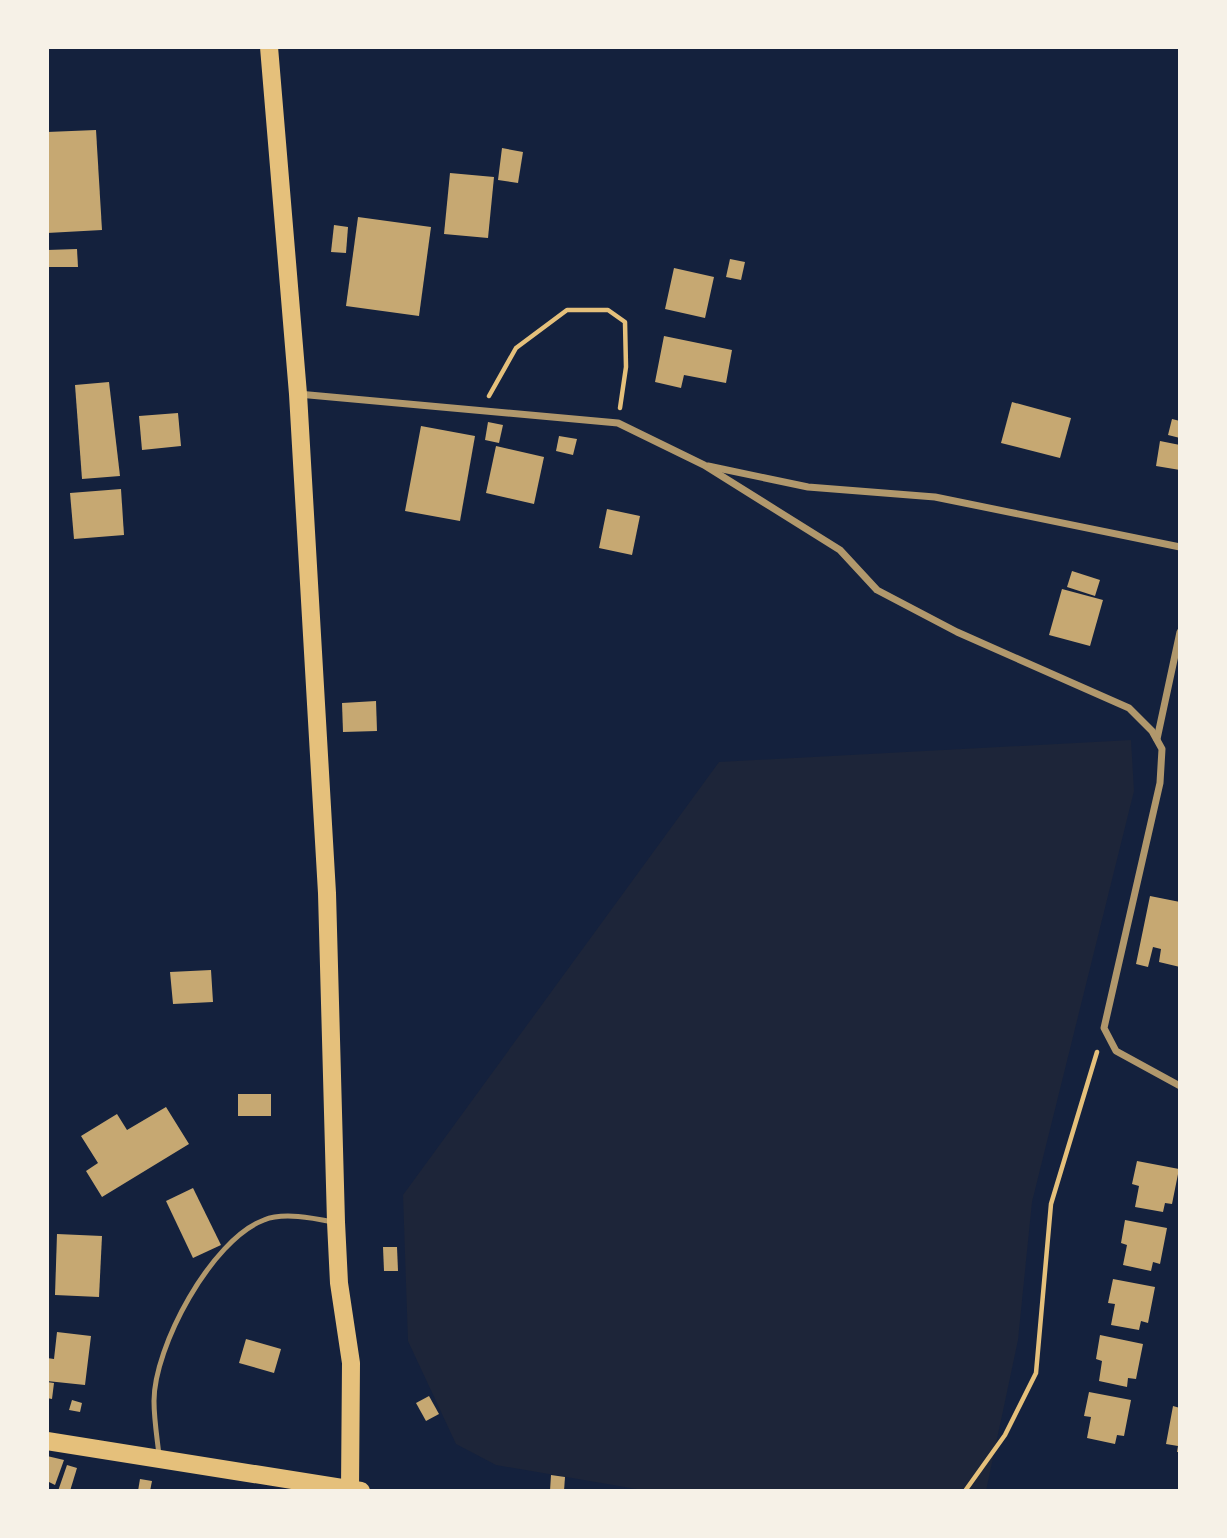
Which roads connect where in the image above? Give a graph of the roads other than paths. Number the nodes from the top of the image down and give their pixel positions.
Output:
1 (269, 47) edge
2 (298, 394) junction
3 (704, 465) junction
4 (1180, 547) edge
5 (1180, 632) edge
6 (1157, 740) junction
7 (1180, 1086) edge
8 (336, 1222) junction
9 (47, 1441) edge
10 (159, 1458) junction
11 (356, 1490) edge

1 - 2 main road
2 - 3 street
2 - 8 main road
3 - 4 street
3 - 6 street
5 - 6 street
6 - 7 street
8 - 10 lane
8 - 11 main road
9 - 10 main road
10 - 11 main road

